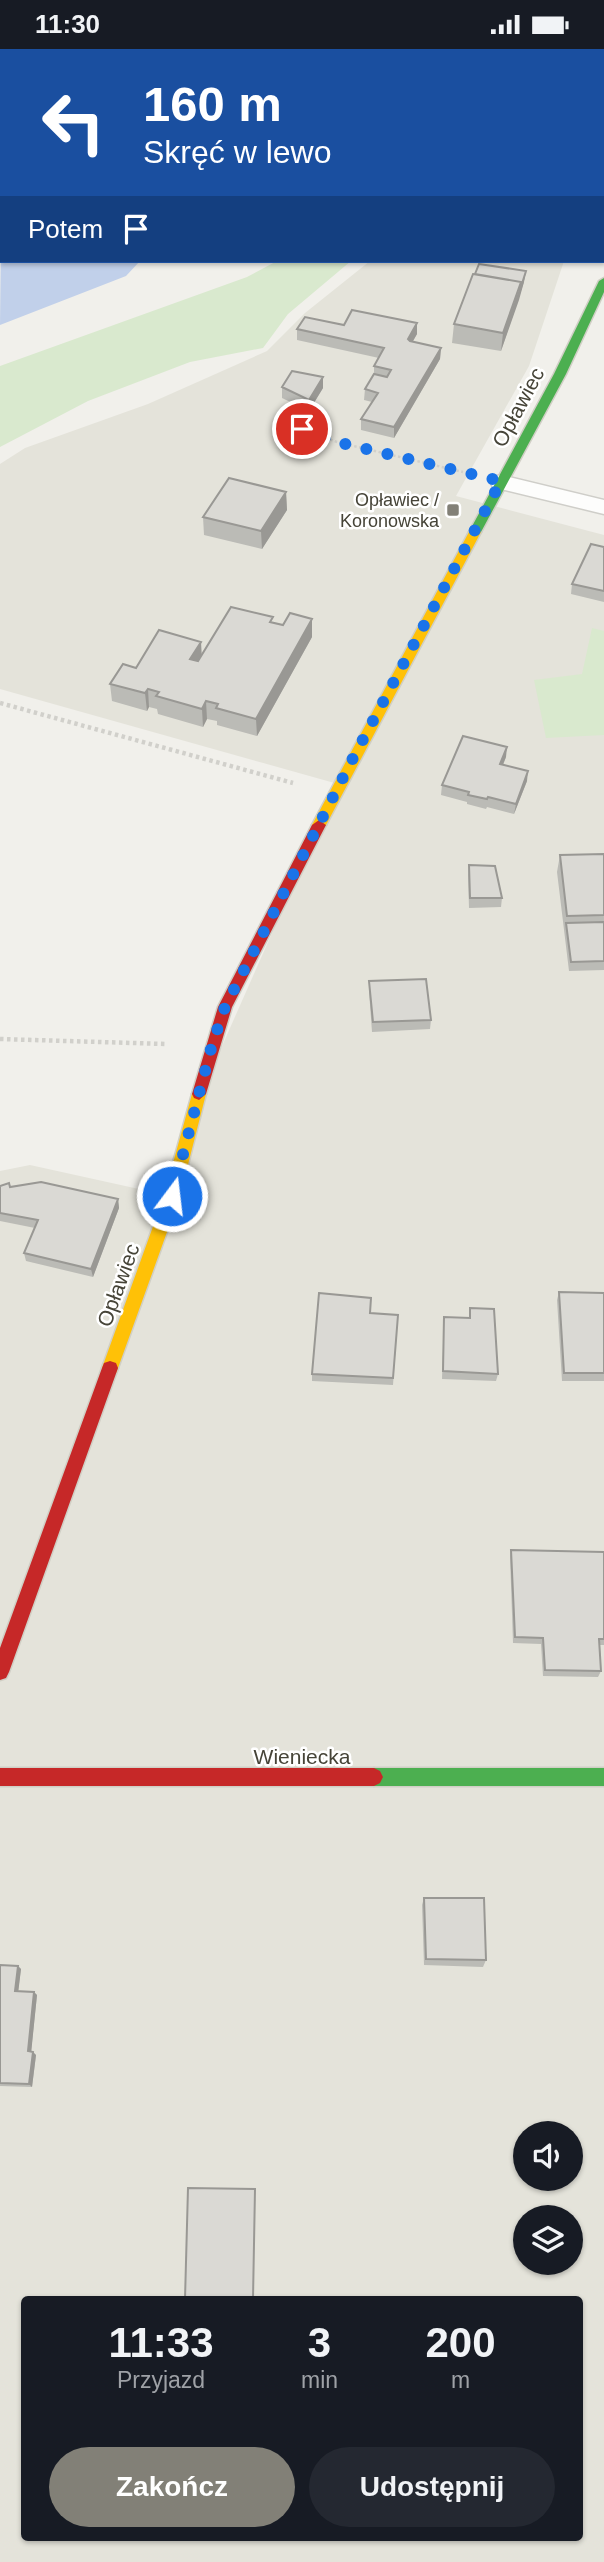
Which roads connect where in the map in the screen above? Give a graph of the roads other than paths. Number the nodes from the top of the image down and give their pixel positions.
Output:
1 (604, 281) edge
2 (501, 481) junction
3 (604, 507) edge
4 (0, 1672) edge
5 (0, 1777) edge
6 (604, 1777) edge

1 - 2 street, Opławiec
2 - 3 lane
2 - 4 street, Opławiec
5 - 6 street, Wieniecka

